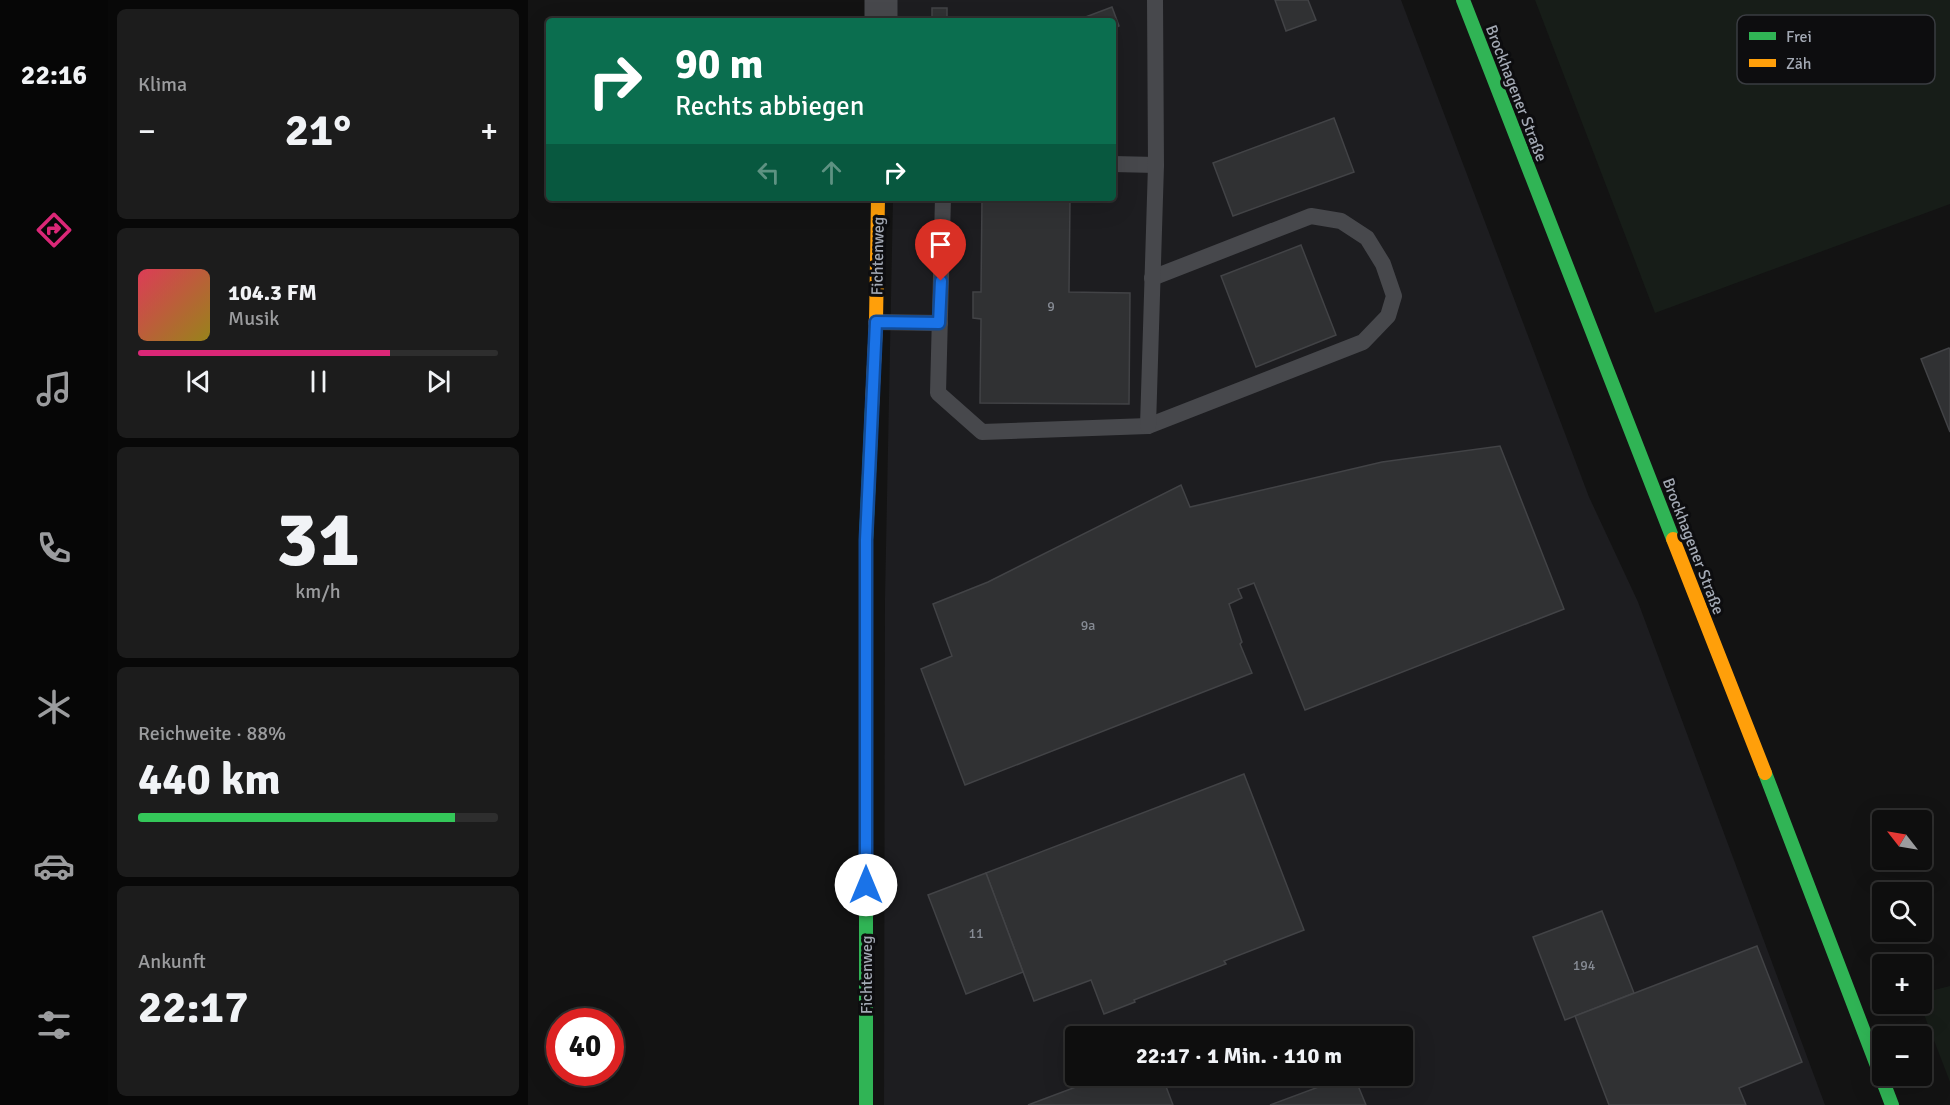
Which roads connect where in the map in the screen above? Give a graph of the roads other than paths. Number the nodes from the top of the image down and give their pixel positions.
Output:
1 (881, 0) edge
2 (1155, 0) edge
3 (1463, 0) edge
4 (881, 18) edge
5 (1116, 164) edge
6 (1156, 165) junction
7 (878, 201) edge
8 (943, 201) edge
9 (1152, 278) junction
10 (876, 322) junction
11 (939, 323) junction
12 (1148, 426) junction
13 (866, 1105) edge
14 (1892, 1105) edge

1 - 4 street
2 - 6 lane
3 - 14 main road, Brockhagener Straße
5 - 6 lane
6 - 9 lane
7 - 10 main road, Fichtenweg
8 - 11 lane
9 - 12 lane
9 - 12 lane
10 - 11 lane
10 - 13 main road, Fichtenweg
11 - 12 lane

